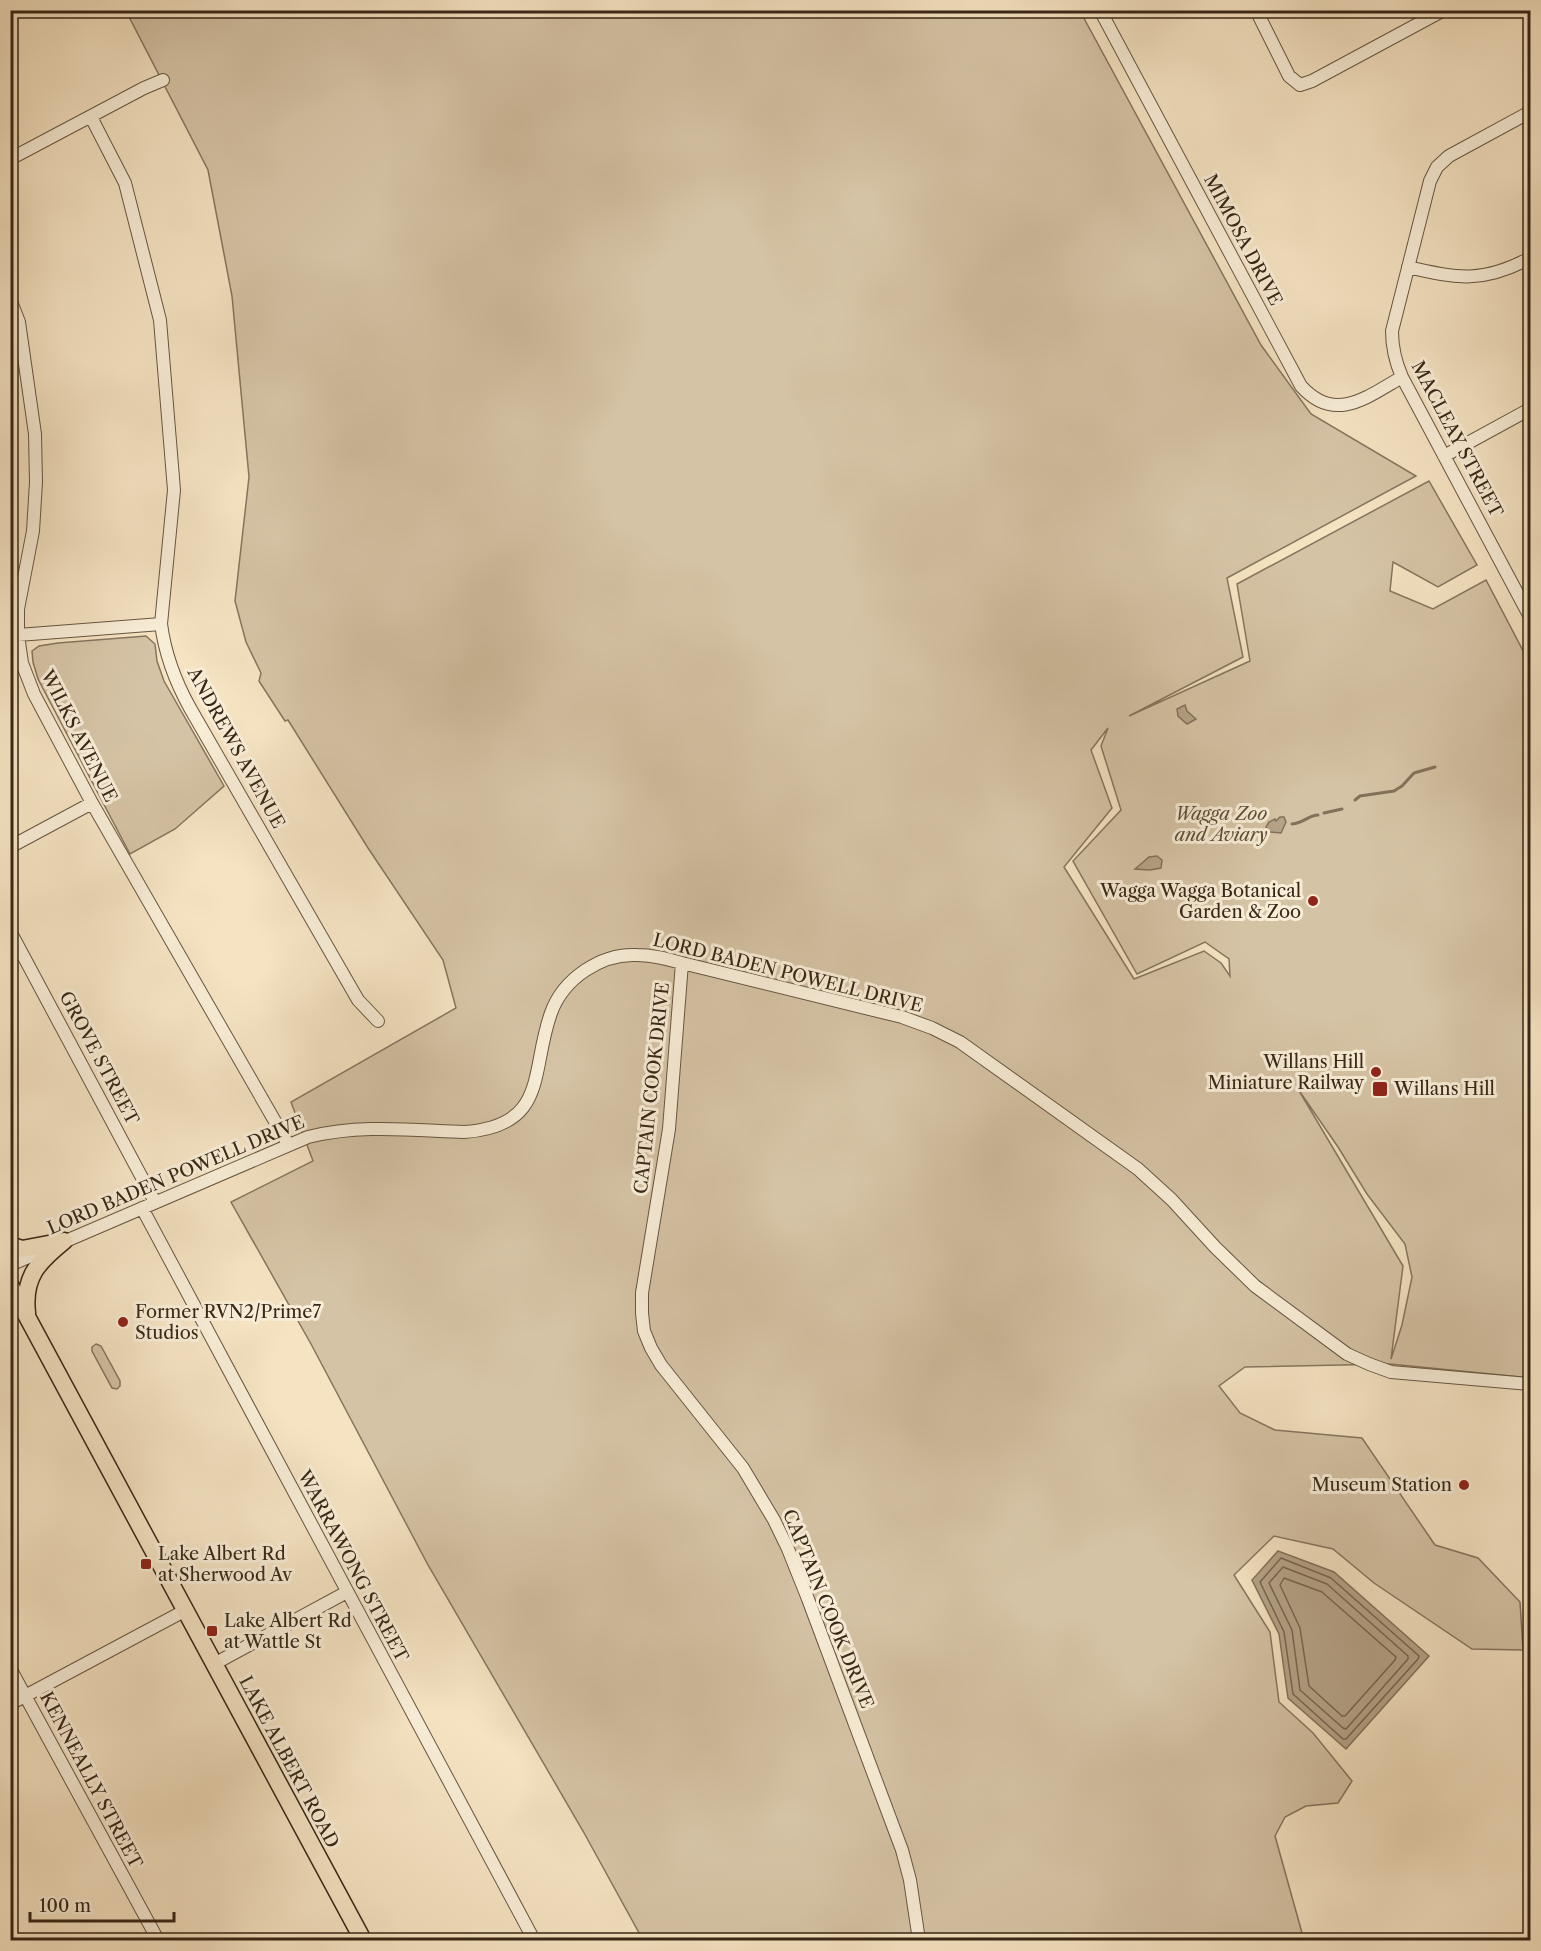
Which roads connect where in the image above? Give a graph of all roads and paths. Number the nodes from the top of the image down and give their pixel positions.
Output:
1 (1100, 10) edge
2 (1256, 10) edge
3 (1444, 10) edge
4 (163, 80) dead end
5 (1530, 112) edge
6 (90, 117) junction
7 (10, 159) edge
8 (1530, 258) edge
9 (1408, 267) junction
10 (10, 298) edge
11 (1402, 377) junction
12 (1530, 409) edge
13 (1444, 456) junction
14 (1527, 601) edge
15 (1530, 616) edge
16 (160, 624) junction
17 (18, 635) junction
18 (92, 803) junction
19 (10, 847) edge
20 (10, 931) edge
21 (682, 963) junction
22 (378, 1021) dead end
23 (288, 1144) junction
24 (155, 1202) junction
25 (142, 1208) junction
26 (64, 1241) junction
27 (10, 1245) edge
28 (10, 1265) edge
29 (10, 1285) edge
30 (27, 1316) junction
31 (1530, 1384) edge
32 (347, 1592) junction
33 (186, 1610) junction
34 (214, 1664) junction
35 (10, 1668) edge
36 (25, 1696) junction
37 (10, 1704) edge
38 (158, 1941) edge
39 (363, 1941) edge
40 (534, 1941) edge
41 (919, 1941) edge

1 - 11 street, MIMOSA DRIVE
2 - 3 street
4 - 6 street
5 - 9 street, MACLEAY STREET
6 - 7 street
6 - 16 street, ANDREWS AVENUE
8 - 9 street
9 - 11 street, MACLEAY STREET
10 - 17 street, WILKS AVENUE
11 - 13 street, MACLEAY STREET
12 - 13 street
13 - 14 street, MACLEAY STREET
14 - 15 street, MACLEAY STREET
16 - 17 street
16 - 22 street, ANDREWS AVENUE
17 - 18 street, WILKS AVENUE
18 - 19 street
18 - 23 street, WILKS AVENUE
20 - 24 street, GROVE STREET
21 - 23 street, LORD BADEN POWELL DRIVE
21 - 31 street, LORD BADEN POWELL DRIVE
21 - 41 street, CAPTAIN COOK DRIVE
23 - 24 street, LORD BADEN POWELL DRIVE
24 - 25 street, LORD BADEN POWELL DRIVE
25 - 26 street, LORD BADEN POWELL DRIVE
25 - 32 street, WARRAWONG STREET
26 - 27 main road
26 - 28 street, LORD BADEN POWELL DRIVE
26 - 30 main road
29 - 30 main road, LAKE ALBERT ROAD
30 - 33 main road, LAKE ALBERT ROAD
32 - 34 street
32 - 40 street, WARRAWONG STREET
33 - 34 main road, LAKE ALBERT ROAD
33 - 36 street
34 - 39 main road, LAKE ALBERT ROAD
35 - 36 street, KENNEALLY STREET
36 - 37 street
36 - 38 street, KENNEALLY STREET

